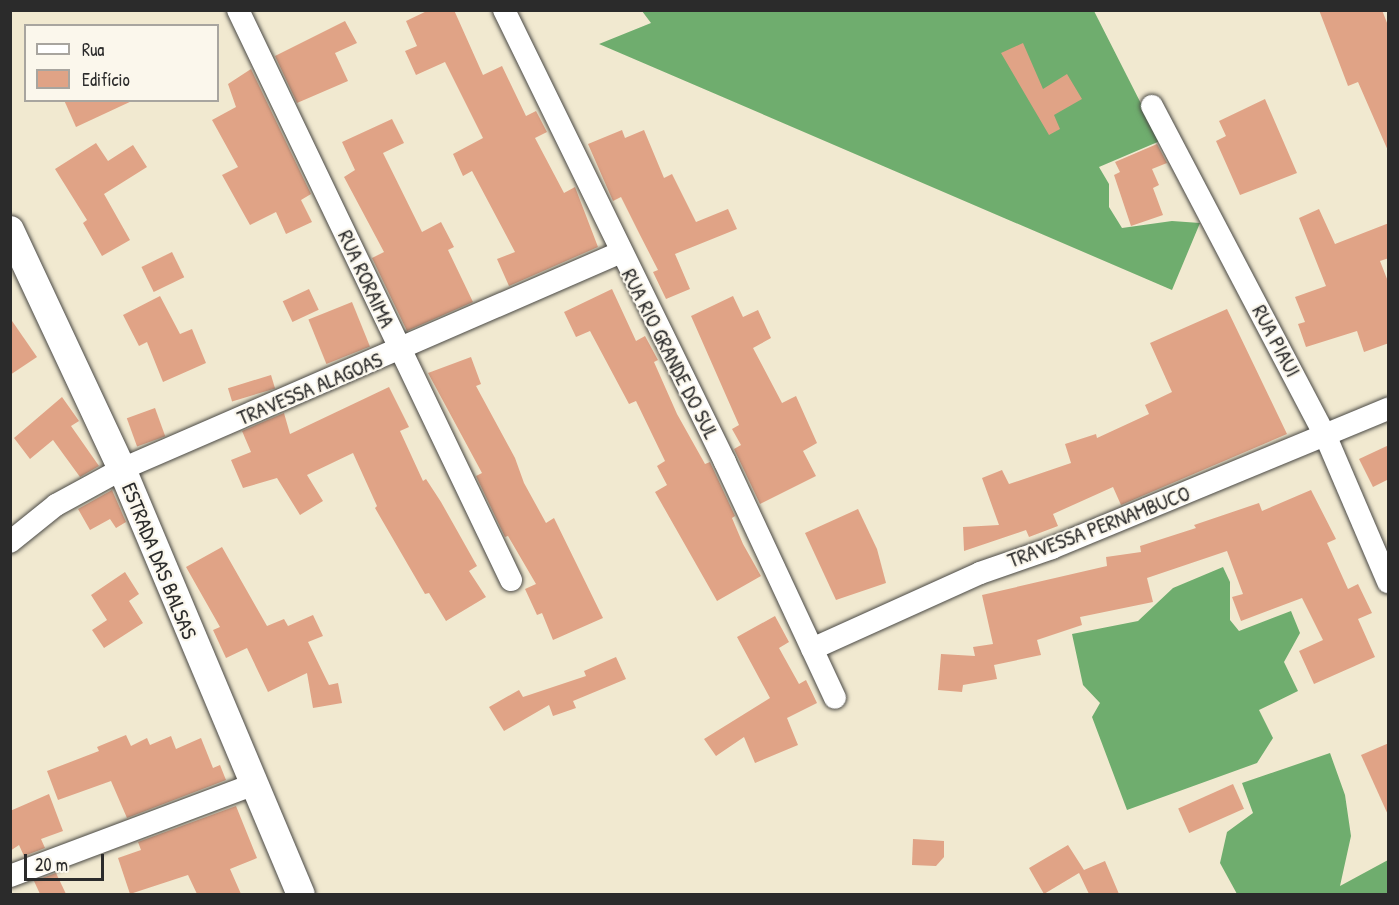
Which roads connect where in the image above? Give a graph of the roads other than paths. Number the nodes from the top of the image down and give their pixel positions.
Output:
1 (238, 10) edge
2 (504, 10) edge
3 (1152, 106) dead end
4 (10, 230) edge
5 (619, 253) junction
6 (400, 350) junction
7 (1389, 409) edge
8 (1326, 437) junction
9 (122, 470) junction
10 (10, 542) edge
11 (511, 580) dead end
12 (1389, 582) edge
13 (812, 649) junction
14 (835, 698) dead end
15 (252, 785) junction
16 (10, 876) edge
17 (301, 894) edge

1 - 6 street, RUA RORAIMA
2 - 5 street, RUA RIO GRANDE DO SUL
3 - 8 street, RUA PIAUI
4 - 9 street, ESTRADA DAS BALSAS
5 - 6 street, TRAVESSA ALAGOAS
5 - 13 street, RUA RIO GRANDE DO SUL
6 - 9 street, TRAVESSA ALAGOAS
6 - 11 street, RUA RORAIMA
7 - 8 street, TRAVESSA PERNAMBUCO
8 - 12 street, RUA PIAUI
8 - 13 street, TRAVESSA PERNAMBUCO
9 - 10 street, TRAVESSA ALAGOAS
9 - 15 street, ESTRADA DAS BALSAS
13 - 14 street, RUA RIO GRANDE DO SUL
15 - 16 street
15 - 17 street, ESTRADA DAS BALSAS

